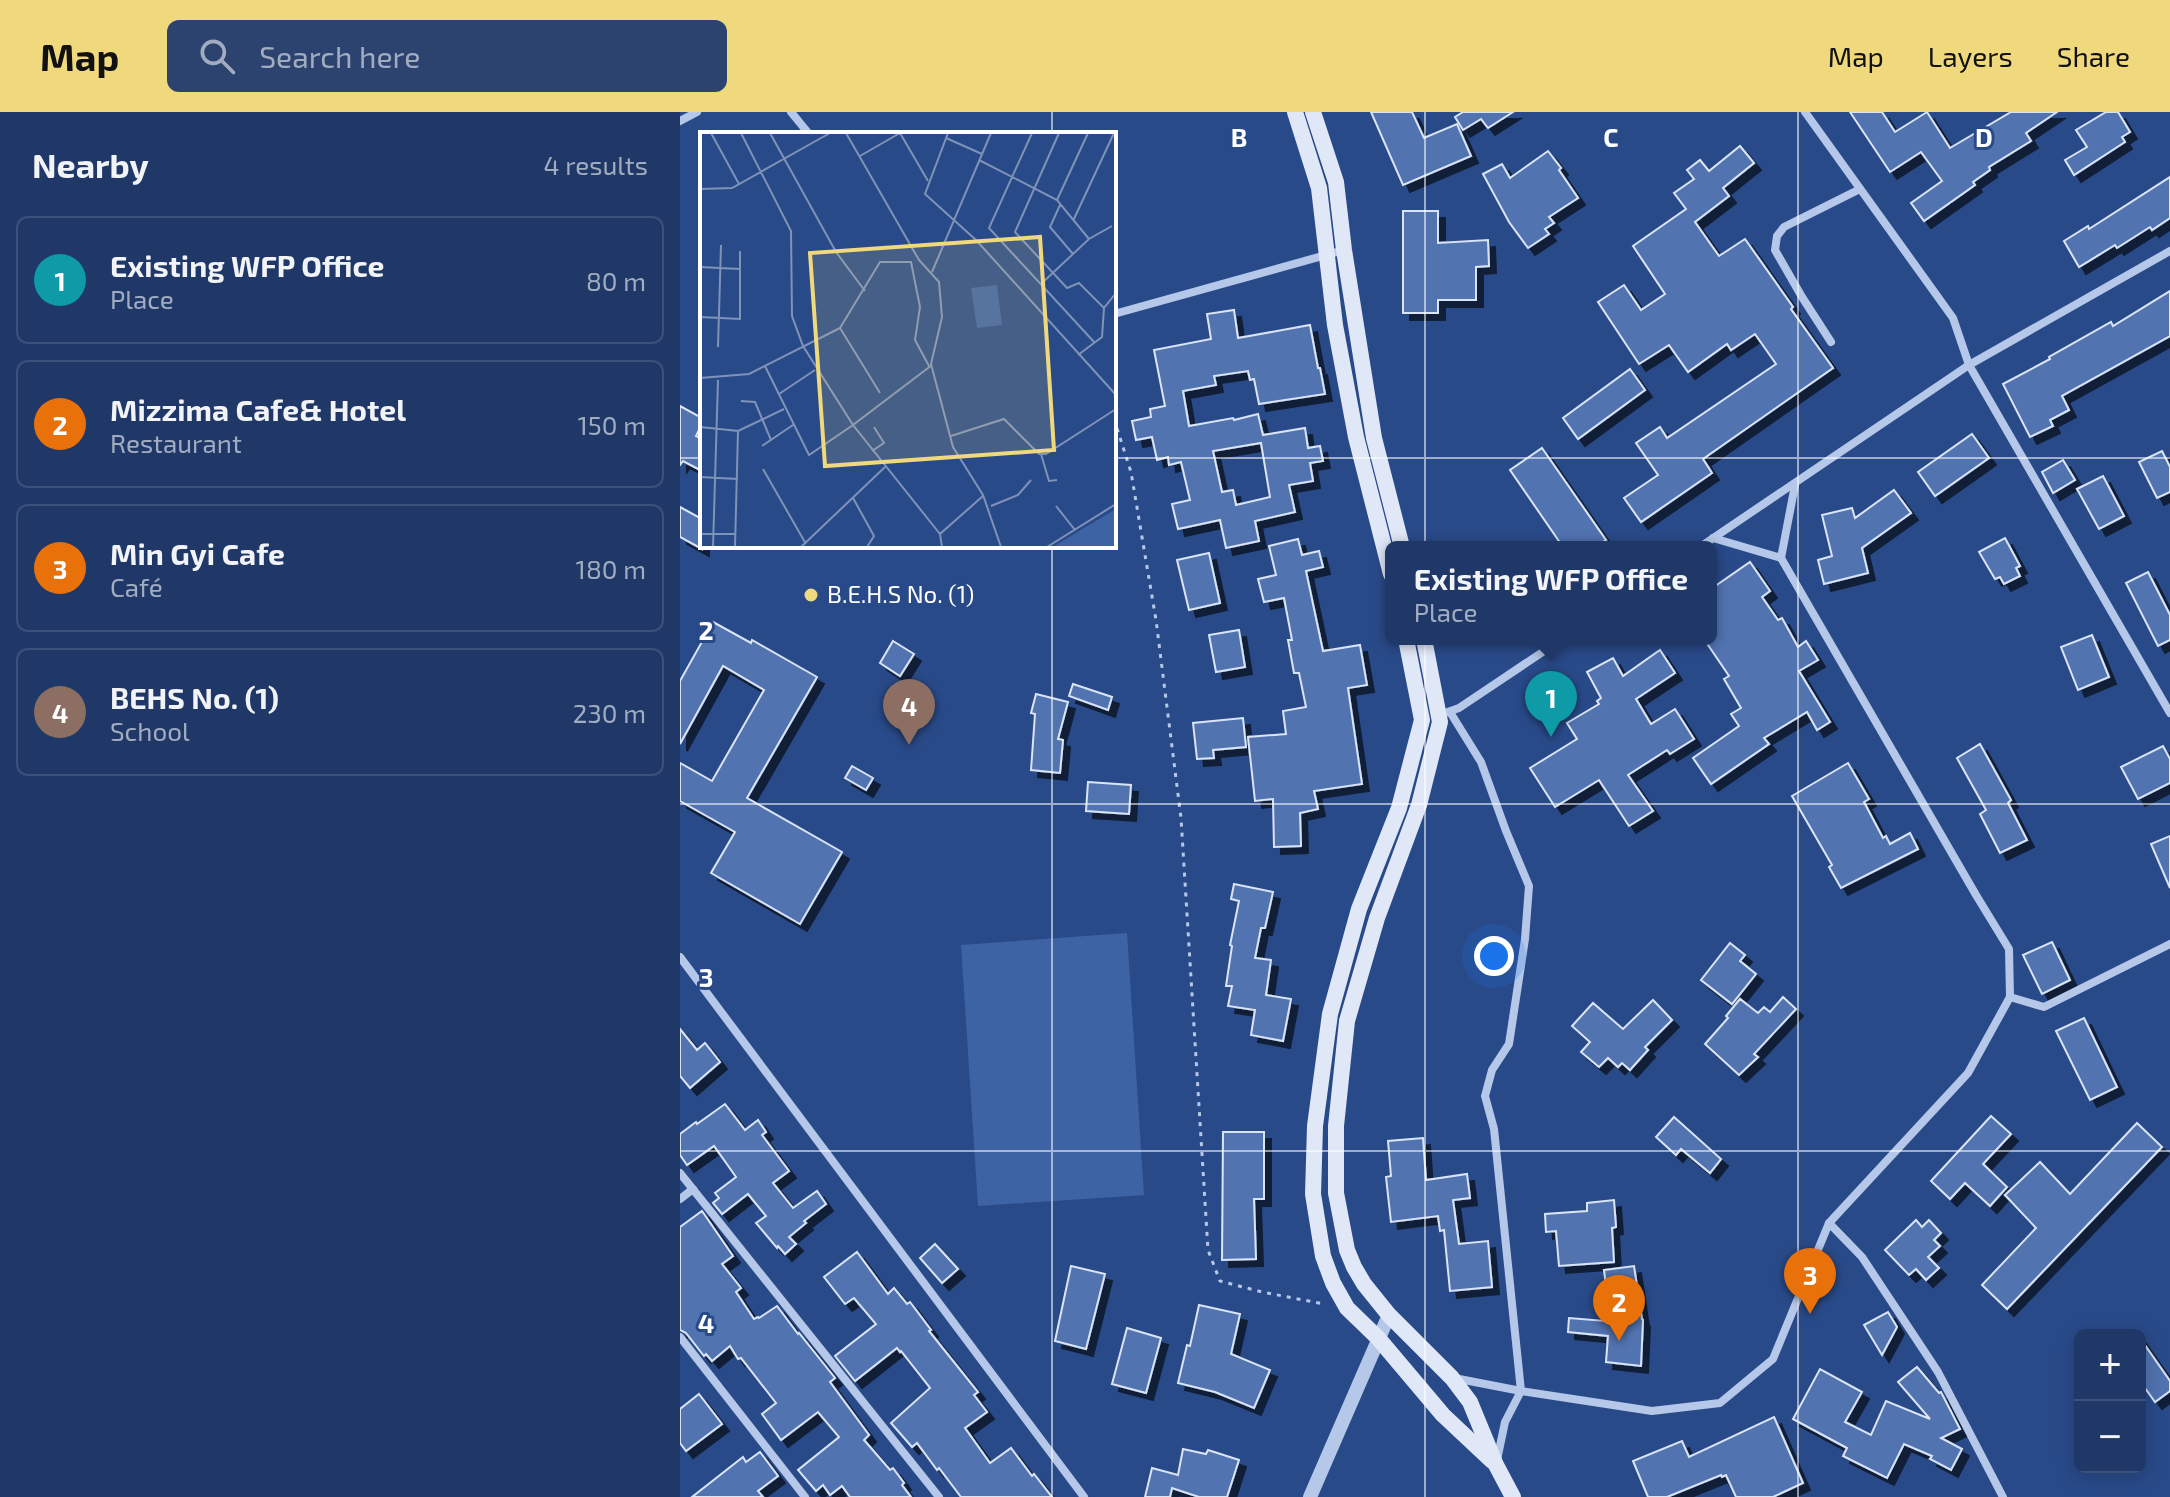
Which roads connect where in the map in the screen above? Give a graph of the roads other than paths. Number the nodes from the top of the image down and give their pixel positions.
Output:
1 (697, 112) edge
2 (791, 112) edge
3 (1295, 112) edge
4 (1313, 112) edge
5 (1805, 112) edge
6 (680, 121) edge
7 (807, 132) edge
8 (1860, 189) junction
9 (2170, 251) edge
10 (1336, 252) junction
11 (1116, 313) edge
12 (1831, 342) dead end
13 (1969, 365) junction
14 (1795, 485) junction
15 (1713, 538) junction
16 (1400, 541) edge
17 (1709, 541) edge
18 (1385, 550) edge
19 (1781, 558) junction
20 (1408, 645) edge
21 (1425, 645) edge
22 (1553, 645) edge
23 (2170, 713) edge
24 (1437, 716) junction
25 (2170, 944) edge
26 (680, 957) edge
27 (2010, 997) junction
28 (680, 1173) edge
29 (693, 1189) junction
30 (680, 1199) edge
31 (1829, 1223) junction
32 (1389, 1315) junction
33 (680, 1337) edge
34 (1378, 1338) junction
35 (1452, 1378) junction
36 (1521, 1391) junction
37 (1496, 1465) junction
38 (805, 1497) edge
39 (939, 1497) edge
40 (1084, 1497) edge
41 (1310, 1497) edge
42 (1513, 1497) edge
43 (2003, 1497) edge

1 - 6 street
2 - 7 street
3 - 10 main road
4 - 10 main road
5 - 8 street
8 - 12 street
8 - 13 street
9 - 13 street
10 - 11 street
10 - 16 main road
10 - 18 main road
13 - 14 street
13 - 23 street
14 - 15 street
14 - 19 street
15 - 17 street
15 - 19 street
19 - 27 street
20 - 24 main road
21 - 24 main road
22 - 24 street
24 - 32 main road
24 - 34 main road
24 - 36 street
25 - 27 street
26 - 40 street
27 - 31 street
28 - 29 street
29 - 30 street
29 - 39 street
31 - 36 street
31 - 43 street
32 - 34 street
32 - 35 main road
33 - 38 street
34 - 37 main road
34 - 41 street
35 - 36 street
35 - 37 main road
36 - 37 street
37 - 42 main road

